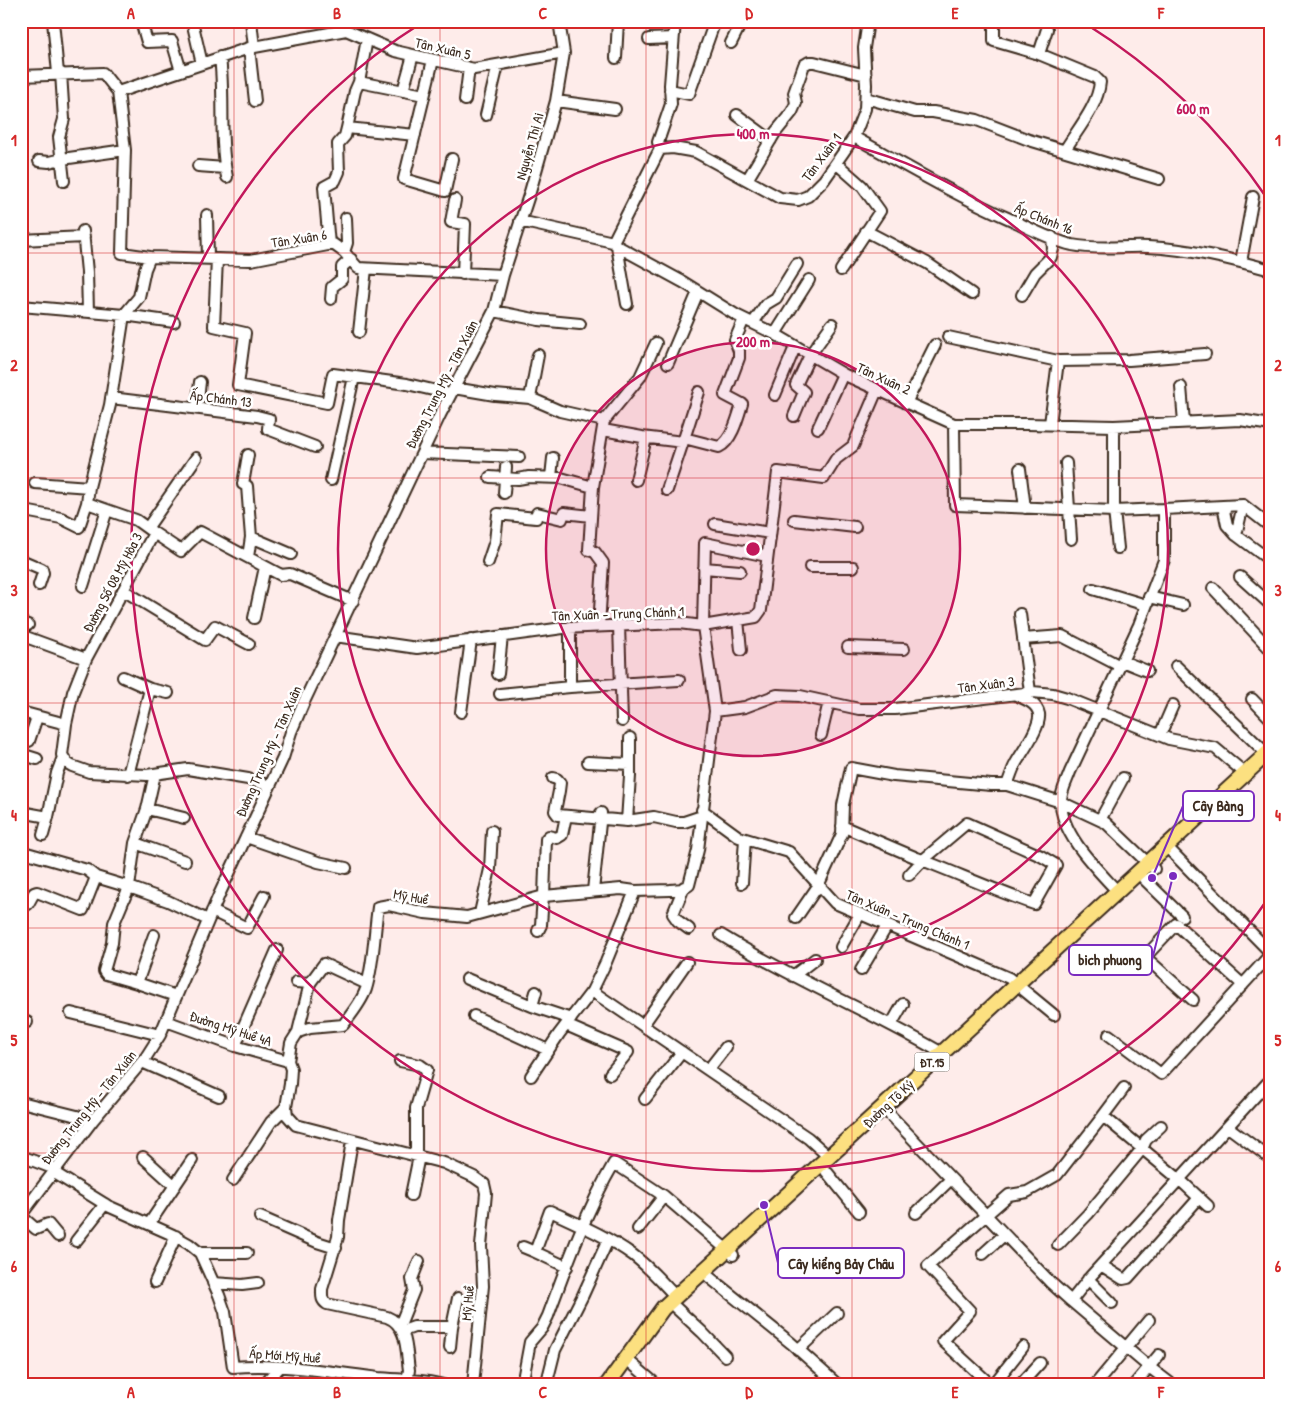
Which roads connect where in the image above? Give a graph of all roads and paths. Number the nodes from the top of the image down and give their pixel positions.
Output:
1 (53, 21) edge
2 (141, 21) edge
3 (192, 21) edge
4 (252, 21) edge
5 (559, 21) edge
6 (618, 21) edge
7 (675, 21) edge
8 (716, 21) edge
9 (742, 21) edge
10 (868, 21) edge
11 (994, 21) edge
12 (1047, 29) dead end
13 (673, 38) junction
14 (367, 39) junction
15 (649, 39) dead end
16 (731, 43) dead end
17 (251, 47) junction
18 (564, 53) junction
19 (1039, 54) junction
20 (413, 55) junction
21 (220, 57) junction
22 (616, 58) dead end
23 (433, 60) junction
24 (202, 64) junction
25 (498, 65) junction
26 (469, 68) junction
27 (181, 71) junction
28 (60, 73) junction
29 (866, 75) junction
30 (21, 76) edge
31 (359, 82) junction
32 (670, 90) junction
33 (403, 91) junction
34 (118, 92) junction
35 (424, 95) junction
36 (866, 98) junction
37 (465, 100) dead end
38 (255, 101) dead end
39 (556, 101) junction
40 (615, 109) dead end
41 (486, 115) dead end
42 (736, 115) dead end
43 (347, 128) junction
44 (415, 135) junction
45 (854, 137) junction
46 (771, 140) junction
47 (660, 149) junction
48 (125, 150) junction
49 (1065, 150) junction
50 (62, 159) junction
51 (452, 159) dead end
52 (38, 161) dead end
53 (836, 163) junction
54 (198, 166) dead end
55 (1159, 179) dead end
56 (747, 180) junction
57 (64, 181) dead end
58 (1253, 197) dead end
59 (456, 200) dead end
60 (207, 215) dead end
61 (346, 218) dead end
62 (520, 221) junction
63 (866, 231) junction
64 (1052, 237) junction
65 (21, 240) edge
66 (615, 244) junction
67 (330, 245) junction
68 (347, 256) junction
69 (150, 257) junction
70 (213, 259) junction
71 (1241, 262) junction
72 (797, 264) dead end
73 (366, 269) junction
74 (841, 270) dead end
75 (1271, 270) edge
76 (463, 274) junction
77 (503, 275) junction
78 (809, 280) dead end
79 (698, 292) junction
80 (972, 294) dead end
81 (1022, 295) dead end
82 (331, 299) dead end
83 (627, 304) dead end
84 (21, 306) edge
85 (494, 311) junction
86 (88, 312) junction
87 (124, 315) junction
88 (749, 321) junction
89 (174, 322) dead end
90 (580, 324) dead end
91 (832, 324) dead end
92 (359, 332) dead end
93 (774, 334) junction
94 (948, 337) dead end
95 (656, 343) dead end
96 (935, 345) dead end
97 (795, 347) junction
98 (1205, 354) dead end
99 (538, 355) dead end
100 (810, 355) junction
101 (1058, 361) junction
102 (668, 363) dead end
103 (843, 374) junction
104 (354, 377) junction
105 (200, 382) dead end
106 (1181, 387) dead end
107 (877, 390) junction
108 (452, 391) junction
109 (699, 392) dead end
110 (775, 396) dead end
111 (111, 398) junction
112 (530, 398) junction
113 (906, 403) junction
114 (197, 408) junction
115 (794, 416) dead end
116 (1184, 422) junction
117 (954, 424) junction
118 (1050, 424) junction
119 (1271, 424) edge
120 (604, 425) junction
121 (1114, 426) junction
122 (818, 428) dead end
123 (646, 438) junction
124 (684, 440) junction
125 (315, 447) dead end
126 (422, 453) junction
127 (248, 455) dead end
128 (520, 457) dead end
129 (196, 458) dead end
130 (553, 458) dead end
131 (1066, 463) dead end
132 (1020, 469) dead end
133 (506, 473) junction
134 (490, 477) dead end
135 (551, 477) junction
136 (330, 480) dead end
137 (636, 480) dead end
138 (35, 483) dead end
139 (89, 487) junction
140 (593, 487) junction
141 (667, 490) dead end
142 (504, 493) dead end
143 (87, 503) junction
144 (1243, 505) junction
145 (1223, 506) junction
146 (1024, 508) junction
147 (1164, 509) junction
148 (107, 510) junction
149 (1070, 510) junction
150 (1114, 511) junction
151 (30, 512) dead end
152 (590, 516) junction
153 (794, 520) dead end
154 (715, 524) dead end
155 (1271, 526) edge
156 (855, 527) dead end
157 (151, 530) junction
158 (770, 533) junction
159 (1236, 536) junction
160 (251, 537) junction
161 (1071, 539) dead end
162 (1118, 548) dead end
163 (291, 554) dead end
164 (768, 556) junction
165 (248, 557) junction
166 (21, 560) edge
167 (1271, 561) edge
168 (488, 562) dead end
169 (266, 567) junction
170 (810, 567) dead end
171 (853, 567) dead end
172 (704, 568) junction
173 (740, 571) dead end
174 (1240, 577) dead end
175 (38, 585) dead end
176 (83, 586) dead end
177 (1213, 588) dead end
178 (1093, 589) dead end
179 (123, 590) junction
180 (353, 601) junction
181 (1148, 601) junction
182 (1183, 605) dead end
183 (1271, 605) edge
184 (1020, 614) dead end
185 (254, 618) dead end
186 (738, 620) junction
187 (619, 625) junction
188 (599, 626) junction
189 (702, 626) junction
190 (570, 627) junction
191 (336, 636) junction
192 (502, 636) junction
193 (26, 638) dead end
194 (1023, 639) junction
195 (471, 640) junction
196 (249, 644) dead end
197 (848, 647) dead end
198 (904, 649) dead end
199 (741, 650) dead end
200 (1271, 650) edge
201 (86, 659) junction
202 (1121, 664) junction
203 (1176, 666) dead end
204 (1147, 670) dead end
205 (498, 674) dead end
206 (123, 677) dead end
207 (679, 680) dead end
208 (620, 684) junction
209 (570, 688) junction
210 (150, 689) junction
211 (1030, 692) junction
212 (168, 693) dead end
213 (500, 694) dead end
214 (1015, 694) junction
215 (1252, 699) dead end
216 (829, 702) junction
217 (1173, 705) dead end
218 (715, 711) junction
219 (1099, 711) junction
220 (21, 712) edge
221 (460, 712) dead end
222 (36, 717) junction
223 (1271, 719) edge
224 (622, 721) dead end
225 (66, 724) junction
226 (821, 735) dead end
227 (1160, 735) junction
228 (21, 738) edge
229 (630, 738) dead end
230 (21, 754) edge
231 (1270, 755) edge
232 (63, 757) junction
233 (37, 759) dead end
234 (588, 762) dead end
235 (630, 764) junction
236 (128, 774) junction
237 (155, 774) junction
238 (1246, 774) junction
239 (553, 778) dead end
240 (1123, 778) dead end
241 (1007, 785) junction
242 (270, 786) junction
243 (1060, 802) junction
244 (147, 809) junction
245 (21, 812) edge
246 (702, 813) junction
247 (566, 816) junction
248 (600, 816) junction
249 (48, 817) junction
250 (184, 818) dead end
251 (1100, 820) junction
252 (627, 822) junction
253 (842, 826) junction
254 (492, 831) dead end
255 (42, 835) dead end
256 (246, 837) junction
257 (745, 839) junction
258 (135, 843) junction
259 (1169, 849) junction
260 (28, 852) dead end
261 (923, 860) junction
262 (185, 861) dead end
263 (1151, 866) junction
264 (346, 868) dead end
265 (909, 875) dead end
266 (96, 877) junction
267 (1144, 879) junction
268 (742, 883) dead end
269 (818, 886) junction
270 (129, 887) junction
271 (684, 887) junction
272 (593, 891) junction
273 (635, 891) junction
274 (1117, 892) junction
275 (264, 896) dead end
276 (543, 896) junction
277 (21, 907) edge
278 (480, 913) junction
279 (860, 914) junction
280 (210, 916) junction
281 (1182, 916) dead end
282 (796, 918) dead end
283 (887, 926) junction
284 (689, 929) dead end
285 (538, 931) dead end
286 (154, 935) dead end
287 (721, 935) dead end
288 (841, 947) dead end
289 (277, 950) dead end
290 (1271, 953) edge
291 (815, 959) dead end
292 (687, 962) dead end
293 (861, 970) dead end
294 (793, 976) junction
295 (467, 979) dead end
296 (296, 982) dead end
297 (137, 983) junction
298 (310, 983) junction
299 (367, 984) junction
300 (1243, 985) junction
301 (1020, 987) junction
302 (592, 991) junction
303 (536, 992) dead end
304 (176, 996) junction
305 (1193, 1000) dead end
306 (903, 1004) dead end
307 (532, 1006) junction
308 (71, 1013) dead end
309 (1054, 1015) dead end
310 (474, 1016) dead end
311 (166, 1020) junction
312 (568, 1022) junction
313 (891, 1025) junction
314 (643, 1026) junction
315 (298, 1032) junction
316 (160, 1035) junction
317 (1109, 1035) dead end
318 (235, 1046) junction
319 (726, 1047) dead end
320 (548, 1050) junction
321 (682, 1052) junction
322 (942, 1053) junction
323 (288, 1061) junction
324 (400, 1061) dead end
325 (142, 1062) junction
326 (708, 1070) junction
327 (610, 1074) dead end
328 (531, 1076) dead end
329 (1271, 1080) edge
330 (1124, 1088) dead end
331 (219, 1096) dead end
332 (645, 1099) dead end
333 (21, 1102) edge
334 (286, 1106) junction
335 (889, 1114) junction
336 (1102, 1116) junction
337 (93, 1120) junction
338 (1161, 1126) dead end
339 (1228, 1126) junction
340 (352, 1141) junction
341 (1142, 1149) junction
342 (21, 1156) edge
343 (417, 1156) junction
344 (143, 1157) dead end
345 (829, 1157) junction
346 (1271, 1159) edge
347 (192, 1160) dead end
348 (54, 1171) junction
349 (826, 1172) junction
350 (951, 1179) junction
351 (233, 1180) dead end
352 (1180, 1180) junction
353 (175, 1186) junction
354 (412, 1195) dead end
355 (664, 1196) junction
356 (1199, 1198) junction
357 (105, 1204) junction
358 (1208, 1206) dead end
359 (859, 1212) dead end
360 (916, 1213) dead end
361 (21, 1215) edge
362 (984, 1215) junction
363 (260, 1217) dead end
364 (149, 1224) junction
365 (583, 1226) junction
366 (638, 1228) dead end
367 (1004, 1235) junction
368 (58, 1236) dead end
369 (176, 1236) junction
370 (608, 1240) junction
371 (76, 1241) dead end
372 (1058, 1245) dead end
373 (522, 1247) dead end
374 (336, 1248) junction
375 (535, 1252) junction
376 (730, 1252) junction
377 (200, 1253) junction
378 (247, 1253) dead end
379 (983, 1254) dead end
380 (418, 1261) dead end
381 (1101, 1265) junction
382 (567, 1266) junction
383 (706, 1275) junction
384 (1088, 1279) junction
385 (155, 1282) dead end
386 (213, 1283) junction
387 (258, 1283) dead end
388 (458, 1298) dead end
389 (1071, 1301) junction
390 (675, 1302) junction
391 (1112, 1302) dead end
392 (837, 1313) dead end
393 (1149, 1320) dead end
394 (452, 1327) junction
395 (401, 1328) junction
396 (450, 1347) dead end
397 (1023, 1347) dead end
398 (1126, 1348) junction
399 (798, 1350) junction
400 (1159, 1355) dead end
401 (725, 1356) dead end
402 (632, 1363) junction
403 (1040, 1363) dead end
404 (1149, 1366) junction
405 (279, 1368) junction
406 (403, 1380) junction
407 (377, 1381) edge
408 (547, 1382) dead end
409 (1170, 1383) dead end
410 (263, 1385) edge
411 (443, 1385) edge
412 (473, 1385) edge
413 (522, 1385) edge
414 (607, 1385) edge
415 (616, 1385) edge
416 (657, 1385) edge
417 (838, 1385) edge
418 (992, 1385) edge
419 (1020, 1385) edge
420 (1095, 1385) edge
421 (1134, 1385) edge

1 - 28 street
2 - 27 street
3 - 24 street
4 - 17 street
5 - 18 street, Nguyễn Thị Ai
6 - 22 street
7 - 13 street
8 - 32 street
9 - 16 street
10 - 29 street, Tân Xuân 1
11 - 19 street
12 - 19 street
13 - 15 street
13 - 32 street
14 - 17 street, Tân Xuân 5
14 - 20 street, Tân Xuân 5
14 - 31 street
17 - 21 street, Tân Xuân 5
17 - 38 street
18 - 25 street, Tân Xuân 5
18 - 39 street, Nguyễn Thị Ai
19 - 49 street
20 - 23 street, Tân Xuân 5
20 - 33 street
21 - 24 street, Tân Xuân 5
21 - 54 street
23 - 26 street, Tân Xuân 5
23 - 35 street
24 - 27 street, Tân Xuân 5
25 - 26 street, Tân Xuân 5
25 - 41 street
26 - 37 street
27 - 34 street, Tân Xuân 5
28 - 30 street
28 - 34 street
28 - 50 street
29 - 36 street, Tân Xuân 1
29 - 46 street
31 - 33 street
31 - 43 street
32 - 47 street
33 - 35 street
34 - 48 street, Tân Xuân 6
35 - 44 street
36 - 45 street, Tân Xuân 1
36 - 49 street
39 - 40 street
39 - 62 street, Nguyễn Thị Ai
42 - 46 street
43 - 44 street
43 - 67 street
44 - 51 street
45 - 53 street, Tân Xuân 1
45 - 64 street, Ấp Chánh 16
46 - 56 street
47 - 56 street, Tân Xuân 1
47 - 66 street
48 - 50 street
48 - 69 street, Tân Xuân 6
49 - 55 street
50 - 52 street
50 - 57 street
53 - 56 street, Tân Xuân 1
53 - 63 street
58 - 71 street
59 - 76 street
60 - 70 street
61 - 68 street
62 - 66 street, Tân Xuân 2
62 - 77 street, Nguyễn Thị Ai
63 - 74 street
63 - 80 street
64 - 71 street, Ấp Chánh 16
64 - 81 street
65 - 86 street
66 - 79 street, Tân Xuân 2
66 - 83 street
67 - 68 street, Tân Xuân 6
67 - 70 street, Tân Xuân 6
68 - 73 street, Tân Xuân 6
68 - 82 street
69 - 70 street, Tân Xuân 6
69 - 87 street
70 - 104 street
71 - 75 street, Ấp Chánh 16
72 - 88 street
73 - 76 street
73 - 92 street
76 - 77 street
77 - 85 street, Đường Trung Mỹ - Tân Xuân
78 - 93 street
79 - 88 street, Tân Xuân 2
79 - 102 street
84 - 86 street
85 - 90 street
85 - 108 street, Đường Trung Mỹ - Tân Xuân
86 - 87 street
87 - 89 street
87 - 111 street
88 - 93 street, Tân Xuân 2
88 - 124 street
91 - 100 street
93 - 97 street, Tân Xuân 2
94 - 101 street
95 - 120 street
96 - 113 street
97 - 100 street, Tân Xuân 2
97 - 110 street
98 - 101 street
99 - 112 street
100 - 103 street, Tân Xuân 2
100 - 115 street
101 - 118 street
103 - 107 street, Tân Xuân 2
103 - 122 street
104 - 108 street
104 - 136 street
105 - 114 street
106 - 116 street
107 - 113 street, Tân Xuân 2
107 - 158 street
108 - 112 street
108 - 126 street, Đường Trung Mỹ - Tân Xuân
109 - 124 street
111 - 114 street, Ấp Chánh 13
111 - 139 street
112 - 120 street
113 - 117 street, Tân Xuân 2
114 - 125 street, Ấp Chánh 13
116 - 119 street, Tân Xuân 2
116 - 121 street, Tân Xuân 2
117 - 118 street, Tân Xuân 2
117 - 146 street
118 - 121 street, Tân Xuân 2
120 - 123 street
120 - 140 street
121 - 150 street
123 - 124 street
123 - 137 street
124 - 141 street
126 - 128 street
126 - 180 street, Đường Trung Mỹ - Tân Xuân
127 - 160 street
129 - 157 street
130 - 135 street
131 - 149 street
132 - 146 street
133 - 134 street
133 - 135 street
133 - 142 street
135 - 140 street
138 - 139 street
139 - 143 street
140 - 152 street
143 - 148 street, Đường Số 08 Mỹ Hòa 3
143 - 151 street
144 - 145 street
144 - 155 street
144 - 159 street
145 - 147 street
145 - 159 street
146 - 149 street
147 - 150 street
147 - 181 street
148 - 157 street, Đường Số 08 Mỹ Hòa 3
148 - 176 street
149 - 150 street
149 - 161 street
150 - 162 street
152 - 168 street
152 - 188 street
153 - 156 street
154 - 158 street
157 - 165 street
157 - 179 street, Đường Số 08 Mỹ Hòa 3
158 - 164 street
159 - 167 street
160 - 163 street
160 - 165 street
164 - 172 street
164 - 186 street
165 - 169 street
166 - 175 street
169 - 180 street
169 - 185 street
170 - 171 street
172 - 173 street
172 - 189 street
174 - 183 street
177 - 200 street
178 - 181 street
179 - 196 street
179 - 201 street, Đường Số 08 Mỹ Hòa 3
180 - 191 street, Đường Trung Mỹ - Tân Xuân
181 - 182 street
181 - 202 street
184 - 194 street
186 - 189 street
186 - 199 street
187 - 188 street, Tân Xuân - Trung Chánh 1
187 - 189 street, Tân Xuân - Trung Chánh 1
187 - 208 street
188 - 190 street, Tân Xuân - Trung Chánh 1
189 - 218 street, Tân Xuân - Trung Chánh 1
190 - 192 street, Tân Xuân - Trung Chánh 1
190 - 209 street
191 - 195 street, Tân Xuân - Trung Chánh 1
191 - 242 street, Đường Trung Mỹ - Tân Xuân
192 - 195 street, Tân Xuân - Trung Chánh 1
192 - 205 street
193 - 201 street
194 - 202 street
194 - 211 street
195 - 221 street
197 - 198 street
201 - 225 street, Đường Số 08 Mỹ Hòa 3
202 - 204 street
202 - 219 street
203 - 231 street
206 - 210 street
207 - 208 street
208 - 209 street
208 - 224 street
209 - 213 street
210 - 212 street
210 - 236 street
211 - 214 street, Tân Xuân 3
211 - 219 street, Tân Xuân 3
214 - 216 street, Tân Xuân 3
214 - 241 street
215 - 223 street
216 - 218 street, Tân Xuân 3
216 - 226 street
217 - 227 street
218 - 246 street, Tân Xuân - Trung Chánh 1
219 - 227 street, Tân Xuân 3
219 - 243 street
220 - 222 street
222 - 225 street
222 - 228 street
225 - 232 street, Đường Số 08 Mỹ Hòa 3
227 - 238 street, Tân Xuân 3
229 - 235 street
230 - 233 street
231 - 238 main road, Đường Tô Ký / ĐT.15
231 - 259 main road, Đường Tô Ký / ĐT.15
232 - 236 street
232 - 249 street, Đường Số 08 Mỹ Hòa 3
234 - 235 street
235 - 252 street
236 - 237 street
237 - 242 street
237 - 244 street
238 - 259 main road, Đường Tô Ký / ĐT.15
239 - 247 street
240 - 251 street
241 - 243 street
241 - 253 street
242 - 256 street, Đường Trung Mỹ - Tân Xuân
243 - 251 street
243 - 274 street
244 - 250 street
244 - 258 street
245 - 249 street
246 - 252 street
246 - 257 street, Tân Xuân - Trung Chánh 1
246 - 271 street
247 - 248 street
247 - 276 street
248 - 252 street
248 - 272 street
249 - 255 street, Đường Số 08 Mỹ Hòa 3
251 - 263 street
253 - 261 street
253 - 269 street
254 - 278 street
256 - 264 street
256 - 280 street, Đường Trung Mỹ - Tân Xuân
257 - 268 street
257 - 269 street, Tân Xuân - Trung Chánh 1
258 - 262 street
258 - 270 street
259 - 263 main road, Đường Tô Ký / ĐT.15
259 - 290 street
260 - 266 street
261 - 261 street
261 - 265 street
263 - 267 main road, Đường Tô Ký / ĐT.15
263 - 274 main road, Đường Tô Ký / ĐT.15
266 - 270 street
266 - 277 street
267 - 281 street
267 - 301 main road, Đường Tô Ký / ĐT.15
269 - 279 street, Tân Xuân - Trung Chánh 1
269 - 282 street
270 - 280 street
270 - 297 street
271 - 273 street, Mỹ Huề
271 - 284 street
272 - 273 street, Mỹ Huề
272 - 276 street, Mỹ Huề
273 - 302 street
274 - 301 main road, Đường Tô Ký / ĐT.15
275 - 280 street
276 - 278 street, Mỹ Huề
276 - 285 street
278 - 299 street, Mỹ Huề
279 - 283 street, Tân Xuân - Trung Chánh 1
279 - 288 street
280 - 304 street, Đường Trung Mỹ - Tân Xuân
283 - 293 street
283 - 301 street, Tân Xuân - Trung Chánh 1
286 - 297 street
287 - 294 street
289 - 318 street
290 - 300 street
291 - 294 street
292 - 314 street
294 - 313 street
295 - 307 street
296 - 298 street
297 - 304 street
298 - 299 street
298 - 315 street
299 - 315 street, Mỹ Huề
300 - 305 street
300 - 317 street
301 - 309 street, Tân Xuân - Trung Chánh 1
301 - 322 main road, Đường Tô Ký / ĐT.15
301 - 335 main road, Đường Tô Ký / ĐT.15
302 - 312 street
302 - 314 street
303 - 307 street
304 - 311 street, Đường Trung Mỹ - Tân Xuân
306 - 313 street
307 - 312 street
308 - 316 street
310 - 320 street
311 - 316 street, Đường Trung Mỹ - Tân Xuân
311 - 318 street, Đường Mỹ Huề 4A
312 - 320 street
312 - 327 street
313 - 322 street
314 - 321 street
315 - 323 street
316 - 325 street, Đường Trung Mỹ - Tân Xuân
318 - 323 street, Đường Mỹ Huề 4A
319 - 326 street
320 - 328 street
321 - 326 street
321 - 332 street
322 - 345 main road, Đường Tô Ký / ĐT.15
323 - 334 street
324 - 343 street
325 - 331 street
325 - 337 street, Đường Trung Mỹ - Tân Xuân
326 - 345 street
329 - 339 street
330 - 336 street
333 - 337 street
334 - 340 street, Mỹ Huề
334 - 351 street
335 - 349 main road, Đường Tô Ký / ĐT.15
335 - 350 street
336 - 341 street
336 - 362 street
337 - 348 street, Đường Trung Mỹ - Tân Xuân
338 - 341 street
339 - 346 street
339 - 352 street
340 - 343 street, Mỹ Huề
340 - 374 street
341 - 352 street
341 - 372 street
342 - 348 street
343 - 354 street
343 - 412 street, Mỹ Huề
344 - 353 street
345 - 376 main road, Đường Tô Ký / ĐT.15
347 - 353 street
348 - 357 street
348 - 361 street, Đường Trung Mỹ - Tân Xuân
349 - 359 street
349 - 376 main road, Đường Tô Ký / ĐT.15
350 - 360 street
350 - 362 street
352 - 356 street
352 - 381 street
353 - 364 street
355 - 365 street
355 - 366 street
355 - 376 street
356 - 358 street
356 - 381 street
357 - 364 street
357 - 371 street
361 - 368 street
362 - 367 street
362 - 418 street
363 - 374 street
364 - 369 street
365 - 370 street
365 - 375 street
365 - 382 street
367 - 379 street
367 - 389 street
369 - 377 street
369 - 385 street
370 - 390 street
370 - 408 street
373 - 375 street
374 - 395 street
375 - 382 street
376 - 383 main road, Đường Tô Ký / ĐT.15
377 - 378 street
377 - 386 street, Ấp Mới Mỹ Huề
380 - 395 street
381 - 384 street
382 - 413 street
383 - 390 main road, Đường Tô Ký / ĐT.15
383 - 399 street
384 - 389 street
384 - 391 street
386 - 387 street
386 - 405 street, Ấp Mới Mỹ Huề
388 - 394 street
389 - 398 street
390 - 401 street
390 - 402 main road, Đường Tô Ký / ĐT.15
390 - 414 main road, Đường Tô Ký / ĐT.15
392 - 399 street
393 - 398 street
394 - 395 street
394 - 396 street
395 - 406 street
397 - 418 street
398 - 404 street
398 - 420 street
399 - 417 street
400 - 404 street
402 - 415 main road, Đường Tô Ký / ĐT.15
402 - 416 street
403 - 419 street
404 - 409 street
404 - 421 street
405 - 407 street, Ấp Mới Mỹ Huề
405 - 410 street
406 - 407 street, Ấp Mới Mỹ Huề
406 - 411 street, Ấp Mới Mỹ Huề

